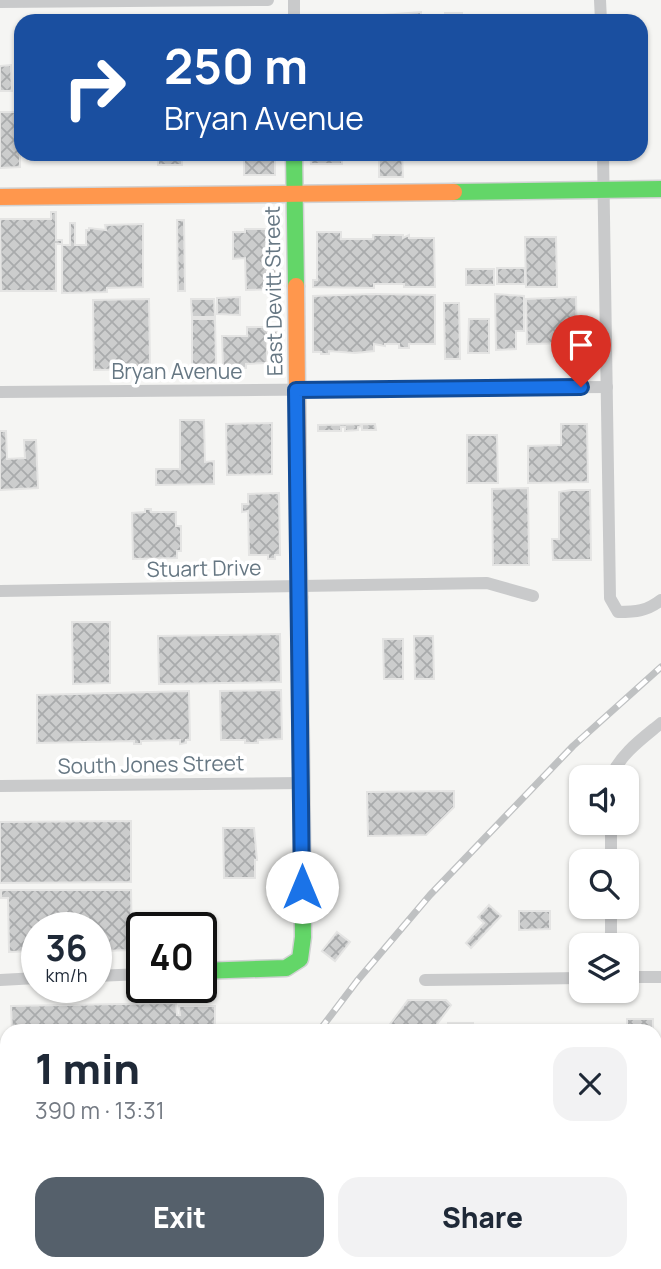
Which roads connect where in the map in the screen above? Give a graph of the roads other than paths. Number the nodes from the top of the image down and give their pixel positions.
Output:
1 (268, 0) edge
2 (0, 2) edge
3 (293, 161) edge
4 (603, 161) edge
5 (661, 189) edge
6 (604, 190) junction
7 (293, 194) junction
8 (0, 197) edge
9 (607, 387) junction
10 (296, 390) junction
11 (0, 392) edge
12 (300, 587) junction
13 (0, 591) edge
14 (533, 596) dead end
15 (661, 600) edge
16 (661, 723) edge
17 (617, 765) edge
18 (302, 783) junction
19 (0, 786) edge
20 (217, 970) edge
21 (639, 977) edge
22 (661, 977) edge
23 (569, 978) edge
24 (21, 979) edge
25 (0, 980) edge
26 (425, 980) dead end

1 - 2 street
3 - 7 main road, East Devitt Street
4 - 6 street
5 - 6 main road
6 - 7 main road
6 - 9 street
7 - 8 main road
7 - 10 main road, East Devitt Street
9 - 10 street, Bryan Avenue
9 - 15 street
10 - 11 street, Bryan Avenue
10 - 12 main road, East Devitt Street
12 - 13 street, Stuart Drive
12 - 14 street, Stuart Drive
12 - 18 main road, East Devitt Street
16 - 17 street
18 - 19 street, South Jones Street
18 - 20 main road, East Devitt Street
21 - 22 street
23 - 26 street
24 - 25 street

